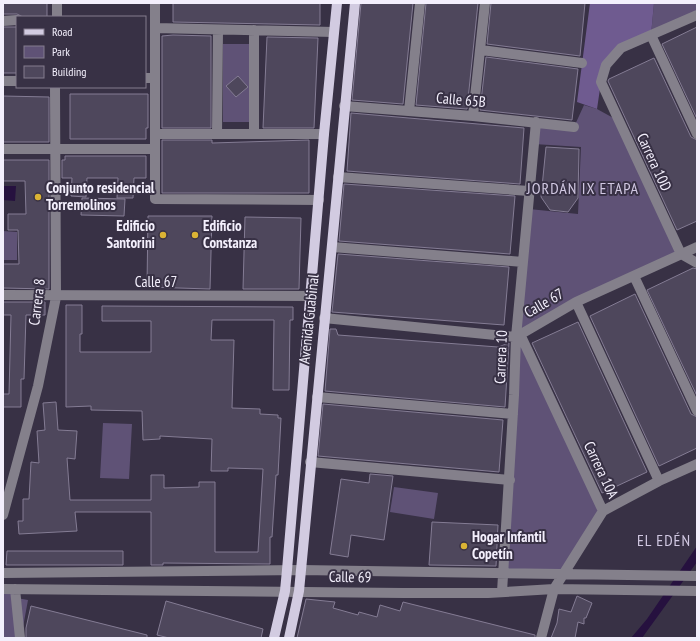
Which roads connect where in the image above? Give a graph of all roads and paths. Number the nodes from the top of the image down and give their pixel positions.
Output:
1 (57, 3) edge
2 (155, 3) edge
3 (337, 3) edge
4 (355, 3) edge
5 (420, 3) edge
6 (485, 3) edge
7 (697, 14) edge
8 (56, 16) edge
9 (150, 18) edge
10 (3, 20) edge
11 (16, 20) edge
12 (155, 28) junction
13 (218, 30) junction
14 (254, 30) junction
15 (334, 32) junction
16 (651, 35) junction
17 (481, 50) junction
18 (582, 63) dead end
19 (150, 78) edge
20 (16, 81) edge
21 (3, 82) edge
22 (55, 88) edge
23 (344, 106) junction
24 (409, 111) junction
25 (474, 116) junction
26 (536, 122) junction
27 (574, 127) dead end
28 (155, 134) junction
29 (218, 134) junction
30 (254, 134) junction
31 (324, 134) junction
32 (697, 134) edge
33 (3, 149) edge
34 (55, 149) junction
35 (155, 149) junction
36 (338, 176) junction
37 (529, 191) junction
38 (319, 200) junction
39 (332, 247) junction
40 (697, 248) edge
41 (682, 254) junction
42 (523, 262) junction
43 (697, 263) edge
44 (634, 276) junction
45 (3, 295) edge
46 (310, 296) junction
47 (56, 297) junction
48 (576, 302) junction
49 (324, 318) junction
50 (518, 336) junction
51 (317, 397) junction
52 (697, 411) edge
53 (513, 414) junction
54 (310, 462) junction
55 (697, 464) edge
56 (510, 480) junction
57 (659, 481) junction
58 (603, 511) junction
59 (3, 515) edge
60 (287, 570) junction
61 (301, 570) junction
62 (504, 572) junction
63 (3, 573) edge
64 (561, 576) junction
65 (697, 576) edge
66 (3, 589) edge
67 (15, 589) junction
68 (554, 589) junction
69 (285, 591) junction
70 (299, 591) junction
71 (696, 591) edge
72 (502, 592) junction
73 (20, 638) edge
74 (274, 638) edge
75 (289, 638) edge
76 (541, 638) edge

1 - 8 street
2 - 9 street
3 - 15 main road, Avenida Guabinal
4 - 23 main road, Avenida Guabinal
5 - 24 street
6 - 17 street
7 - 16 street
9 - 12 street
10 - 11 street
12 - 13 street
12 - 19 street
13 - 14 street
13 - 29 street
14 - 15 street
14 - 30 street
15 - 31 main road, Avenida Guabinal
16 - 32 street
16 - 41 street, Carrera 10D
17 - 18 street
17 - 25 street
19 - 28 street
20 - 21 street
22 - 34 street, Carrera 8
23 - 24 street, Calle 65B
23 - 36 main road, Avenida Guabinal
24 - 25 street, Calle 65B
25 - 26 street, Calle 65B
26 - 27 street, Calle 65B
26 - 37 street, Carrera 10
28 - 29 street
28 - 35 street
29 - 30 street
30 - 31 street
31 - 38 main road, Avenida Guabinal
33 - 34 street
34 - 35 street
34 - 47 street, Carrera 8
35 - 38 street
36 - 37 street
36 - 39 main road, Avenida Guabinal
37 - 42 street, Carrera 10
38 - 46 main road, Avenida Guabinal
39 - 42 street
39 - 49 main road, Avenida Guabinal
40 - 41 street, Calle 67
41 - 43 street
41 - 44 street, Calle 67
42 - 50 street, Carrera 10
44 - 48 street, Calle 67
44 - 52 street
45 - 47 street, Calle 67
46 - 47 street, Calle 67
46 - 60 main road, Avenida Guabinal
47 - 59 street, Carrera 8
48 - 50 street, Calle 67
48 - 57 street
49 - 50 street, Calle 67
49 - 51 main road, Avenida Guabinal
50 - 53 street, Carrera 10
50 - 58 street, Carrera 10A
51 - 53 street
51 - 54 main road, Avenida Guabinal
53 - 56 street, Carrera 10
54 - 56 street
54 - 61 main road, Avenida Guabinal
55 - 57 street
56 - 62 street, Carrera 10
57 - 58 street
58 - 64 street, Carrera 10A
60 - 61 street, Calle 69
60 - 63 street, Calle 69
60 - 69 main road, Avenida Guabinal
61 - 62 street, Calle 69
61 - 70 main road, Avenida Guabinal
62 - 64 street, Calle 69
62 - 72 street, Carrera 10
64 - 65 street, Calle 69
64 - 68 street, Carrera 10A
66 - 67 street, Calle 69
67 - 69 street, Calle 69
67 - 73 street
68 - 71 street, Calle 69
68 - 72 street, Calle 69
68 - 76 street, Carrera 10A
69 - 70 street, Calle 69
69 - 74 main road, Avenida Guabinal
70 - 72 street, Calle 69
70 - 75 main road, Avenida Guabinal

